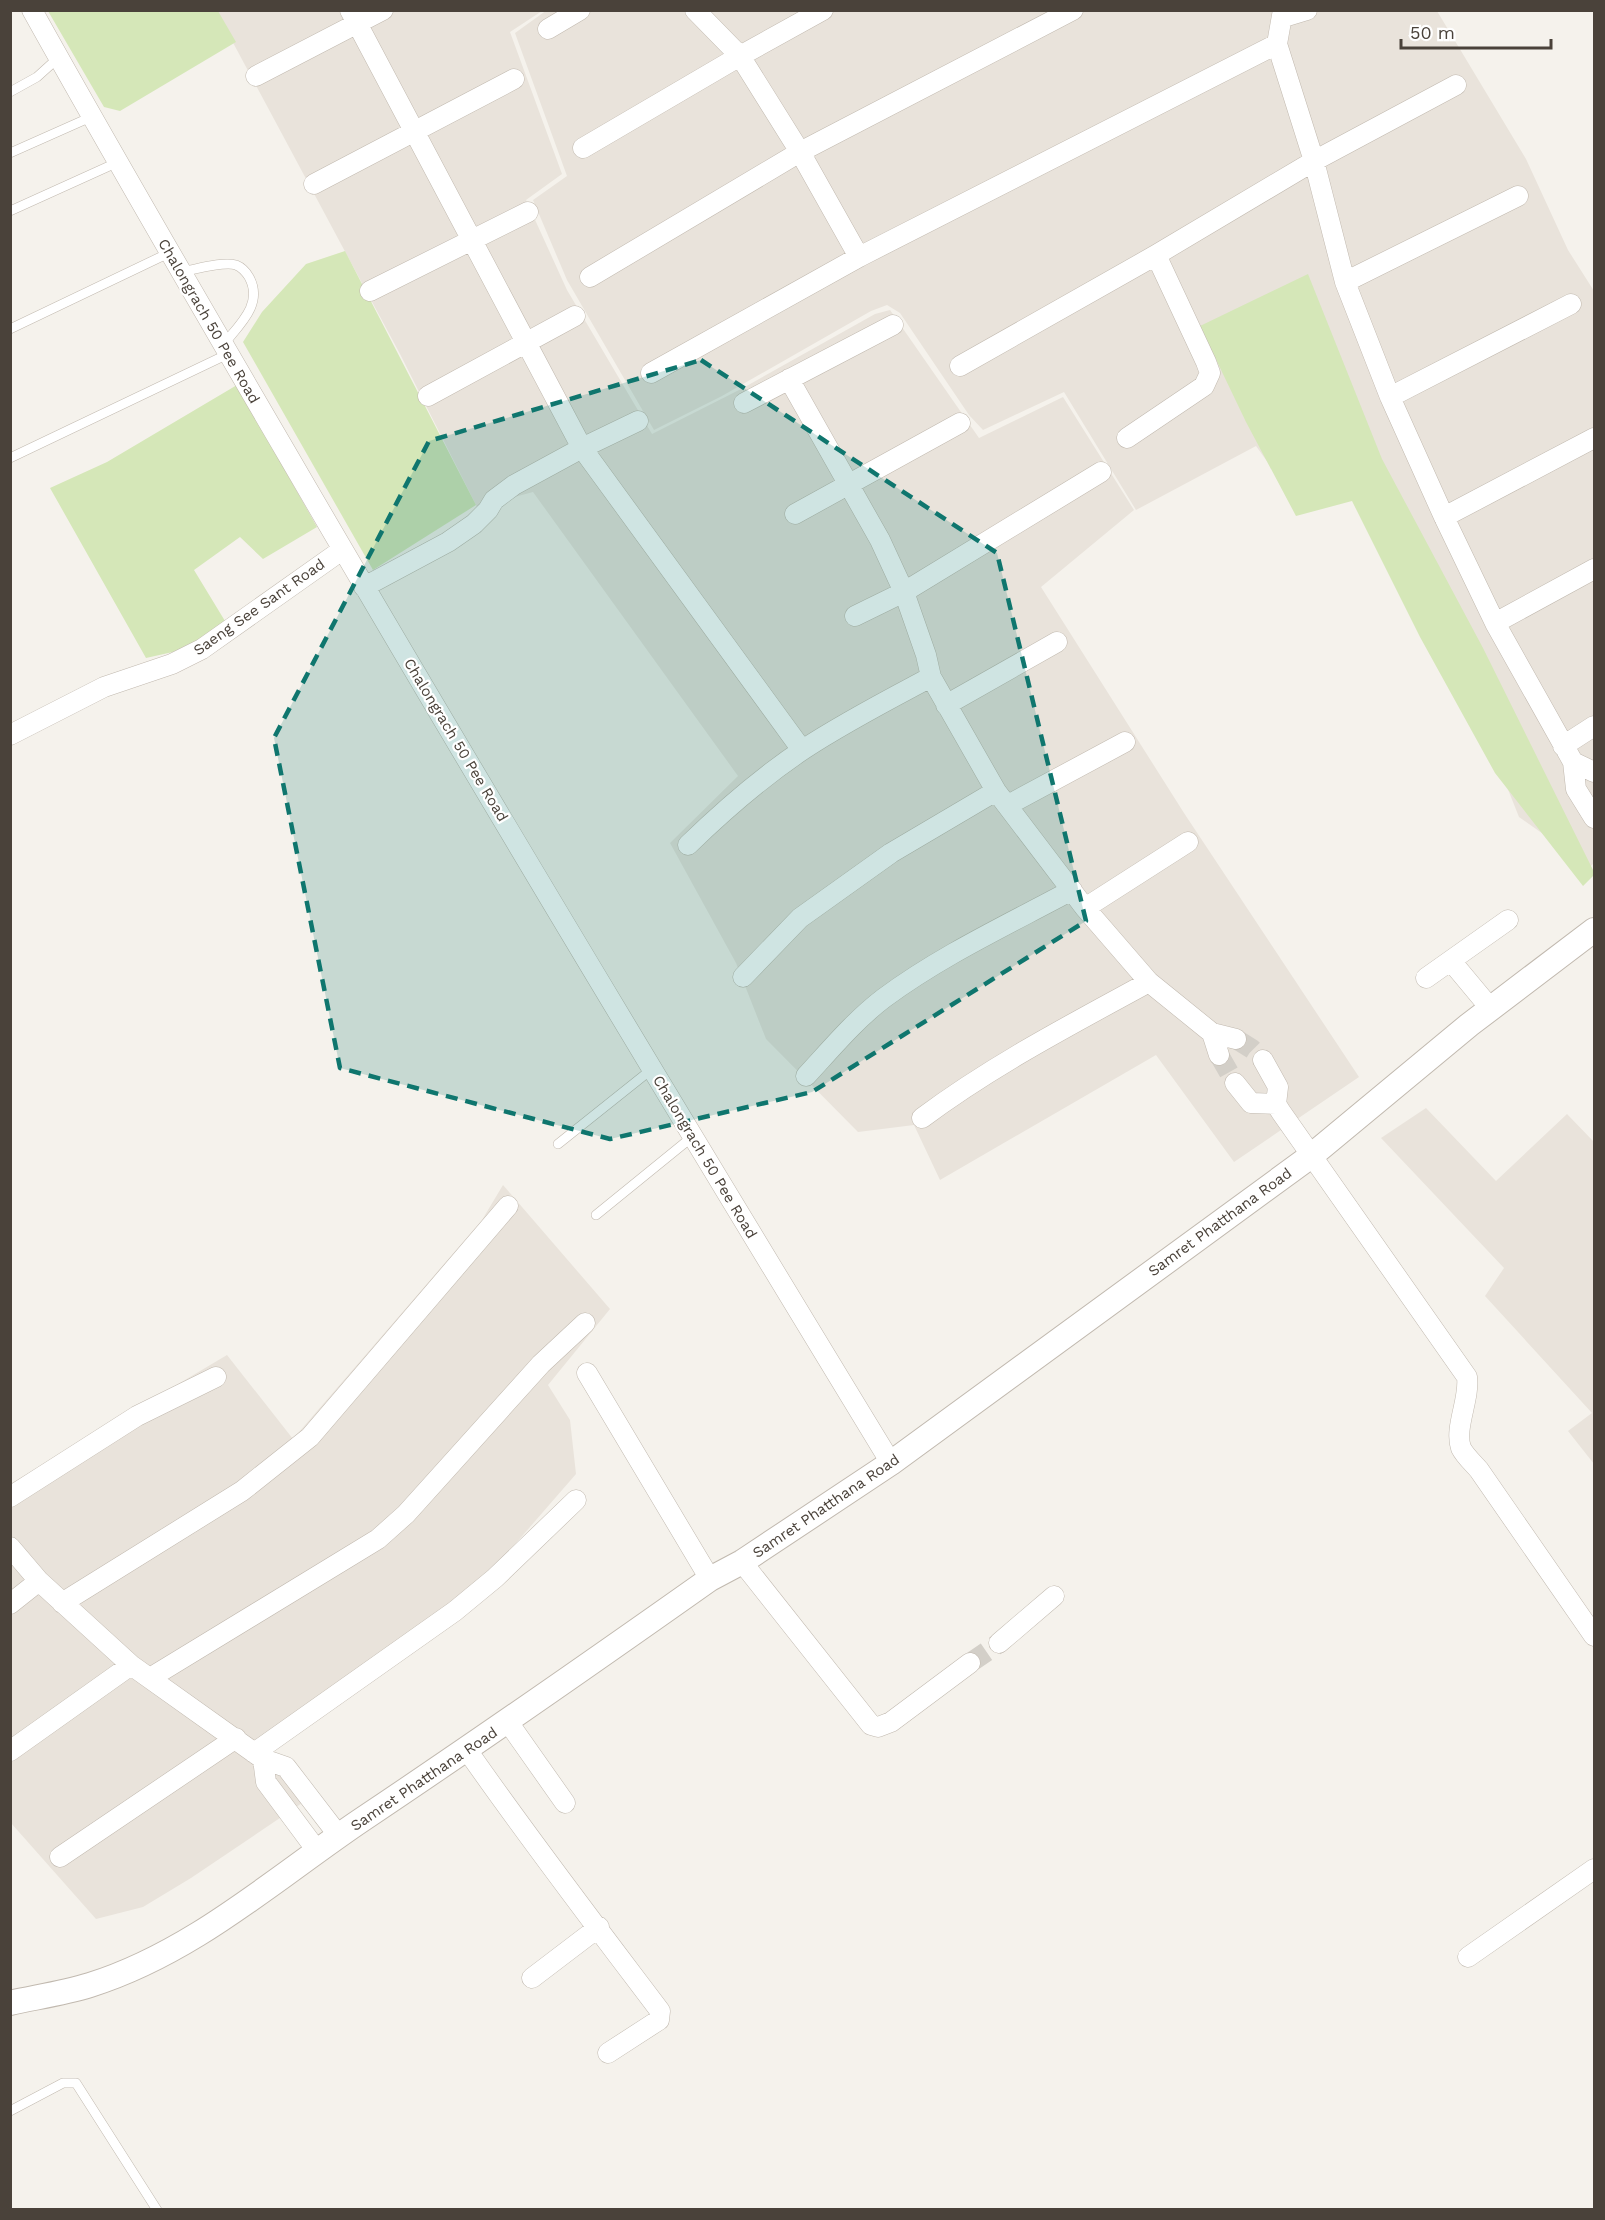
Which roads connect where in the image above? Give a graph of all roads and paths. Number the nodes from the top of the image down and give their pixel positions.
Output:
1 (32, 10) edge
2 (382, 10) edge
3 (580, 10) edge
4 (695, 10) edge
5 (823, 10) edge
6 (1073, 10) edge
7 (1307, 10) edge
8 (1283, 14) edge
9 (354, 17) edge
10 (548, 29) dead end
11 (1277, 44) junction
12 (740, 56) junction
13 (58, 58) junction
14 (256, 76) dead end
15 (514, 79) dead end
16 (1456, 85) dead end
17 (10, 92) edge
18 (91, 117) junction
19 (415, 132) junction
20 (583, 148) dead end
21 (800, 152) junction
22 (10, 153) edge
23 (1314, 161) junction
24 (117, 163) junction
25 (314, 183) dead end
26 (1518, 196) dead end
27 (10, 212) edge
28 (528, 212) dead end
29 (472, 238) junction
30 (169, 253) junction
31 (1156, 255) junction
32 (859, 257) junction
33 (180, 272) junction
34 (590, 277) dead end
35 (1345, 282) junction
36 (370, 291) dead end
37 (1571, 304) dead end
38 (575, 316) dead end
39 (892, 325) dead end
40 (10, 329) edge
41 (527, 342) junction
42 (226, 349) junction
43 (960, 366) dead end
44 (651, 374) dead end
45 (789, 379) junction
46 (428, 396) dead end
47 (1390, 397) junction
48 (744, 403) dead end
49 (638, 421) dead end
50 (960, 423) dead end
51 (1127, 438) dead end
52 (1594, 438) edge
53 (582, 448) junction
54 (10, 458) edge
55 (1101, 472) dead end
56 (848, 486) junction
57 (795, 514) dead end
58 (1444, 517) junction
59 (342, 550) junction
60 (1594, 569) edge
61 (364, 586) junction
62 (904, 592) junction
63 (855, 616) dead end
64 (1495, 623) junction
65 (1057, 642) dead end
66 (931, 677) junction
67 (946, 705) junction
68 (1594, 726) edge
69 (10, 735) edge
70 (1125, 742) dead end
71 (802, 750) junction
72 (1568, 754) junction
73 (1594, 772) edge
74 (1002, 798) junction
75 (1594, 818) edge
76 (1188, 842) dead end
77 (688, 846) dead end
78 (1072, 890) junction
79 (1085, 908) junction
80 (1508, 920) dead end
81 (1594, 930) edge
82 (1451, 961) junction
83 (743, 977) dead end
84 (1426, 978) dead end
85 (1149, 982) junction
86 (1478, 994) junction
87 (1212, 1033) junction
88 (1236, 1039) tunnel mouth
89 (1219, 1055) tunnel mouth
90 (1263, 1060) tunnel mouth
91 (652, 1069) junction
92 (806, 1076) dead end
93 (1235, 1083) tunnel mouth
94 (1279, 1108) junction
95 (922, 1118) dead end
96 (692, 1137) junction
97 (558, 1144) dead end
98 (1306, 1148) junction
99 (508, 1206) dead end
100 (596, 1215) dead end
101 (585, 1323) dead end
102 (587, 1373) dead end
103 (216, 1377) dead end
104 (891, 1463) junction
105 (10, 1497) edge
106 (576, 1500) dead end
107 (10, 1547) edge
108 (742, 1562) junction
109 (710, 1579) junction
110 (39, 1581) junction
111 (1054, 1596) dead end
112 (63, 1603) junction
113 (10, 1604) edge
114 (1594, 1636) edge
115 (999, 1643) tunnel mouth
116 (970, 1663) tunnel mouth
117 (131, 1665) junction
118 (150, 1678) junction
119 (508, 1722) junction
120 (236, 1738) junction
121 (467, 1750) junction
122 (10, 1751) edge
123 (258, 1756) junction
124 (565, 1803) dead end
125 (339, 1836) junction
126 (318, 1852) junction
127 (60, 1857) dead end
128 (1594, 1869) edge
129 (599, 1928) junction
130 (1468, 1957) dead end
131 (532, 1978) dead end
132 (10, 2003) edge
133 (608, 2053) dead end
134 (10, 2111) edge
135 (157, 2210) edge

1 - 13 street, Chalongrach 50 Pee Road
2 - 9 street
3 - 10 street
4 - 12 street
5 - 12 street
6 - 21 street
7 - 8 street
8 - 11 street
9 - 14 street
9 - 19 street
11 - 23 street
11 - 32 street
12 - 20 street
12 - 21 street
13 - 17 lane
13 - 18 street, Chalongrach 50 Pee Road
15 - 19 street
16 - 23 street
18 - 22 lane
18 - 24 street, Chalongrach 50 Pee Road
19 - 25 street
19 - 29 street
21 - 32 street
21 - 34 street
23 - 31 street
23 - 35 street
24 - 27 lane
24 - 30 street, Chalongrach 50 Pee Road
26 - 35 street
28 - 29 street
29 - 36 street
29 - 41 street
30 - 33 street, Chalongrach 50 Pee Road
30 - 40 lane
31 - 43 street
31 - 51 street
32 - 44 street
33 - 42 street, Chalongrach 50 Pee Road
33 - 42 lane
35 - 47 street
37 - 47 street
38 - 41 street
39 - 45 street
41 - 46 street
41 - 53 street
42 - 54 lane
42 - 59 street, Chalongrach 50 Pee Road
45 - 48 street
45 - 56 street
47 - 58 street
49 - 53 street
50 - 56 street
52 - 58 street
53 - 61 street
53 - 71 street
55 - 62 street
56 - 57 street
56 - 62 street
58 - 64 street
59 - 61 street, Chalongrach 50 Pee Road
59 - 69 street, Saeng See Sant Road
60 - 64 street
61 - 91 street, Chalongrach 50 Pee Road
62 - 63 street
62 - 66 street
64 - 72 street
65 - 67 street
66 - 67 street
66 - 71 street
67 - 74 street
68 - 72 street
70 - 74 street
71 - 77 street
72 - 73 street
72 - 75 street
74 - 78 street
74 - 83 street
76 - 79 street
78 - 79 street
78 - 92 street
79 - 85 street
80 - 82 street
81 - 86 street, Samret Phatthana Road
82 - 84 street
82 - 86 street
85 - 87 street
85 - 95 street
86 - 98 street, Samret Phatthana Road
87 - 88 street
87 - 89 street
90 - 94 street
91 - 96 street, Chalongrach 50 Pee Road
91 - 97 lane
93 - 94 street
94 - 98 street
96 - 100 lane
96 - 104 street, Chalongrach 50 Pee Road
98 - 104 street, Samret Phatthana Road
98 - 114 street
99 - 112 street
101 - 118 street
102 - 109 street
103 - 105 street
104 - 108 street, Samret Phatthana Road
106 - 123 street
107 - 110 street
108 - 109 street, Samret Phatthana Road
108 - 116 street
109 - 119 street, Samret Phatthana Road
110 - 112 street
110 - 113 street
111 - 115 street
112 - 117 street
117 - 118 street
117 - 122 street
118 - 120 street
119 - 121 street, Samret Phatthana Road
119 - 124 street
120 - 123 street
120 - 127 street
121 - 125 street, Samret Phatthana Road
121 - 129 street
123 - 125 street
123 - 126 street
125 - 126 street, Samret Phatthana Road
126 - 132 street, Samret Phatthana Road
128 - 130 street
129 - 131 street
129 - 133 street
134 - 135 lane

